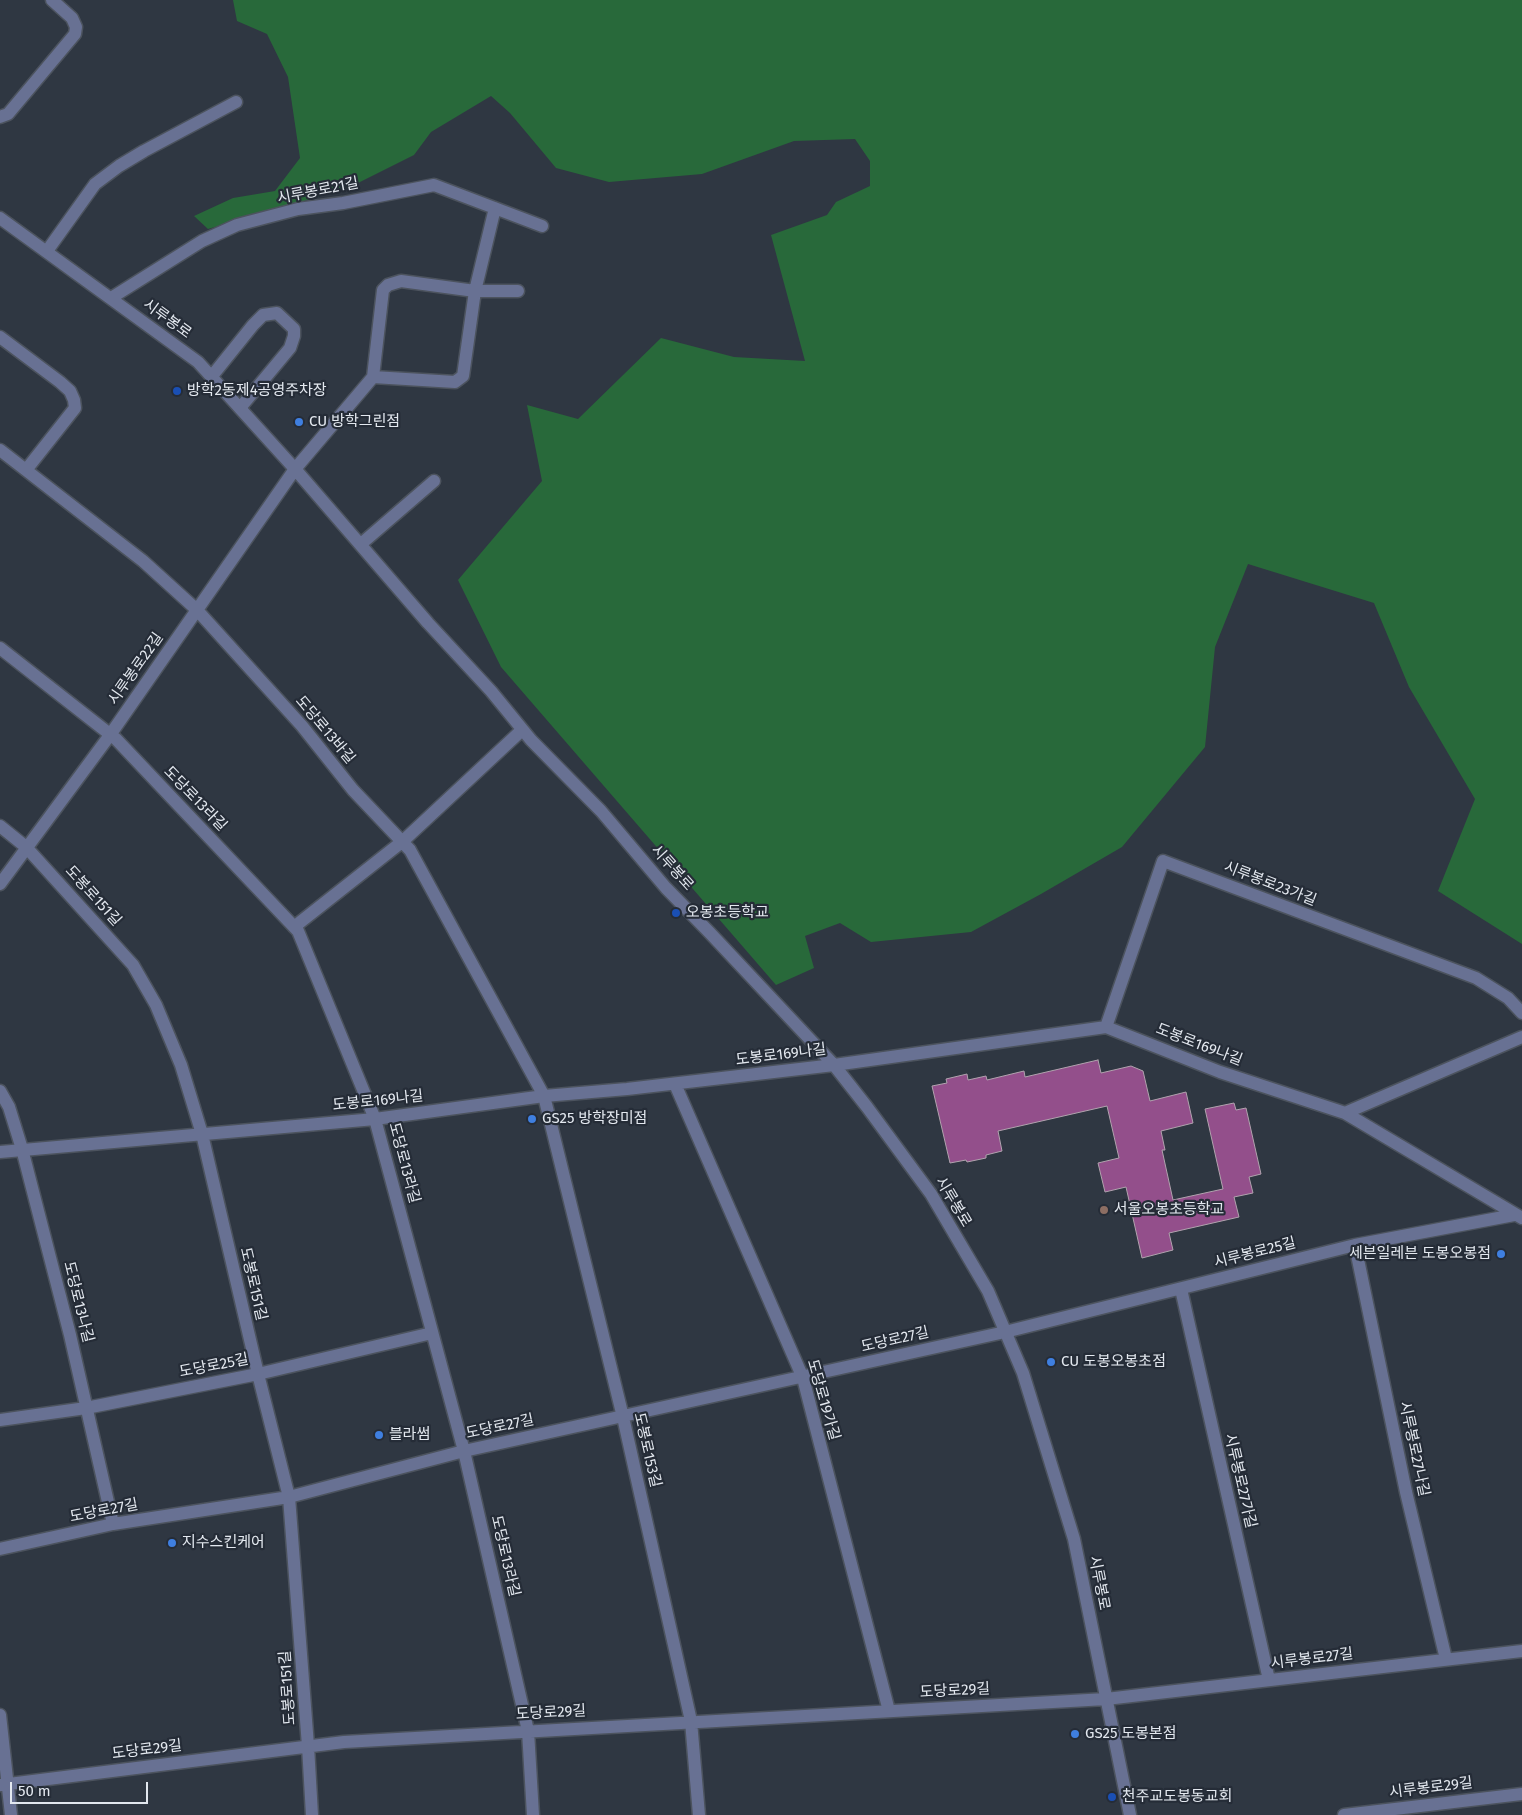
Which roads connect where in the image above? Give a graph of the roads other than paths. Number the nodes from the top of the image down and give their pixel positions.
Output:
1 (52, 0) edge
2 (236, 102) dead end
3 (0, 117) edge
4 (495, 208) junction
5 (0, 218) edge
6 (542, 226) dead end
7 (47, 252) junction
8 (475, 291) junction
9 (518, 291) dead end
10 (111, 298) junction
11 (0, 337) edge
12 (212, 376) junction
13 (373, 377) junction
14 (240, 408) junction
15 (0, 450) edge
16 (295, 469) junction
17 (26, 470) junction
18 (434, 482) dead end
19 (361, 544) junction
20 (197, 610) junction
21 (0, 648) edge
22 (522, 730) junction
23 (110, 735) junction
24 (0, 826) edge
25 (402, 841) junction
26 (26, 847) junction
27 (0, 884) edge
28 (294, 927) junction
29 (1522, 1013) edge
30 (1106, 1027) junction
31 (1522, 1036) edge
32 (834, 1065) junction
33 (676, 1084) junction
34 (0, 1091) edge
35 (544, 1096) junction
36 (1345, 1113) junction
37 (375, 1119) junction
38 (202, 1134) junction
39 (22, 1150) junction
40 (0, 1152) edge
41 (1518, 1216) edge
42 (1355, 1245) junction
43 (1180, 1288) junction
44 (1005, 1332) junction
45 (432, 1333) junction
46 (258, 1374) junction
47 (803, 1378) junction
48 (86, 1408) junction
49 (623, 1417) junction
50 (0, 1420) edge
51 (464, 1451) junction
52 (289, 1497) junction
53 (113, 1524) junction
54 (0, 1550) edge
55 (1522, 1651) edge
56 (1446, 1660) junction
57 (1269, 1680) junction
58 (1106, 1699) junction
59 (889, 1711) junction
60 (0, 1715) edge
61 (691, 1722) junction
62 (528, 1731) junction
63 (308, 1746) junction
64 (4, 1784) edge
65 (1522, 1794) edge
66 (10, 1815) edge
67 (312, 1815) edge
68 (532, 1815) edge
69 (700, 1815) edge
70 (1130, 1815) edge
71 (1344, 1815) edge

1 - 3 street
2 - 7 street
4 - 6 street, 시루봉로21길
4 - 8 street
4 - 10 street, 시루봉로21길
5 - 7 street, 시루봉로
7 - 10 street, 시루봉로
8 - 9 street
8 - 13 street
8 - 13 street
10 - 12 street, 시루봉로
11 - 17 street
12 - 14 street, 시루봉로
12 - 14 street
13 - 16 street
14 - 16 street, 시루봉로
15 - 17 street, 도당로13바길
16 - 19 street, 시루봉로
16 - 20 street, 시루봉로22길
17 - 20 street, 도당로13바길
18 - 19 street
19 - 22 street, 시루봉로
20 - 23 street, 시루봉로22길
20 - 25 street, 도당로13바길
21 - 23 street, 도당로13라길
22 - 25 street
22 - 32 street, 시루봉로
23 - 26 street, 시루봉로22길
23 - 28 street, 도당로13라길
24 - 26 street, 도봉로151길
25 - 28 street
25 - 35 street, 도당로13바길
26 - 27 street, 시루봉로22길
26 - 38 street, 도봉로151길
28 - 37 street, 도당로13라길
29 - 30 street, 시루봉로23가길
30 - 32 street, 도봉로169나길
30 - 36 street, 도봉로169나길
31 - 36 street
32 - 33 street, 도봉로169나길
32 - 44 street, 시루봉로
33 - 35 street, 도봉로169나길
33 - 47 street, 도당로19가길
34 - 39 street, 도당로13나길
35 - 37 street, 도봉로169나길
35 - 49 street, 도봉로153길
36 - 41 street, 도봉로169나길
37 - 38 street, 도봉로169나길
37 - 45 street, 도당로13라길
38 - 39 street, 도봉로169나길
38 - 46 street, 도봉로151길
39 - 40 street, 도봉로169나길
39 - 48 street, 도당로13나길
41 - 42 street, 시루봉로25길
42 - 43 street, 시루봉로25길
42 - 56 street, 시루봉로27나길
43 - 44 street, 시루봉로25길
43 - 57 street, 시루봉로27가길
44 - 47 street, 도당로27길
44 - 58 street, 시루봉로
45 - 46 street, 도당로25길
45 - 51 street, 도당로13라길
46 - 48 street, 도당로25길
46 - 52 street, 도봉로151길
47 - 49 street, 도당로27길
47 - 59 street, 도당로19가길
48 - 50 street, 도당로25길
48 - 53 street, 도당로13나길
49 - 51 street, 도당로27길
49 - 61 street, 도봉로153길
51 - 52 street, 도당로27길
51 - 62 street, 도당로13라길
52 - 53 street, 도당로27길
52 - 63 street, 도봉로151길
53 - 54 street, 도당로27길
55 - 56 street, 시루봉로27길
56 - 57 street, 시루봉로27길
57 - 58 street, 시루봉로27길
58 - 59 street, 도당로29길
58 - 70 street, 시루봉로
59 - 61 street, 도당로29길
60 - 64 street
61 - 62 street, 도당로29길
61 - 69 street, 도봉로153길
62 - 63 street, 도당로29길
62 - 68 street, 도당로13라길
63 - 64 street, 도당로29길
63 - 67 street, 도봉로151길
64 - 66 street
65 - 71 street, 시루봉로29길

